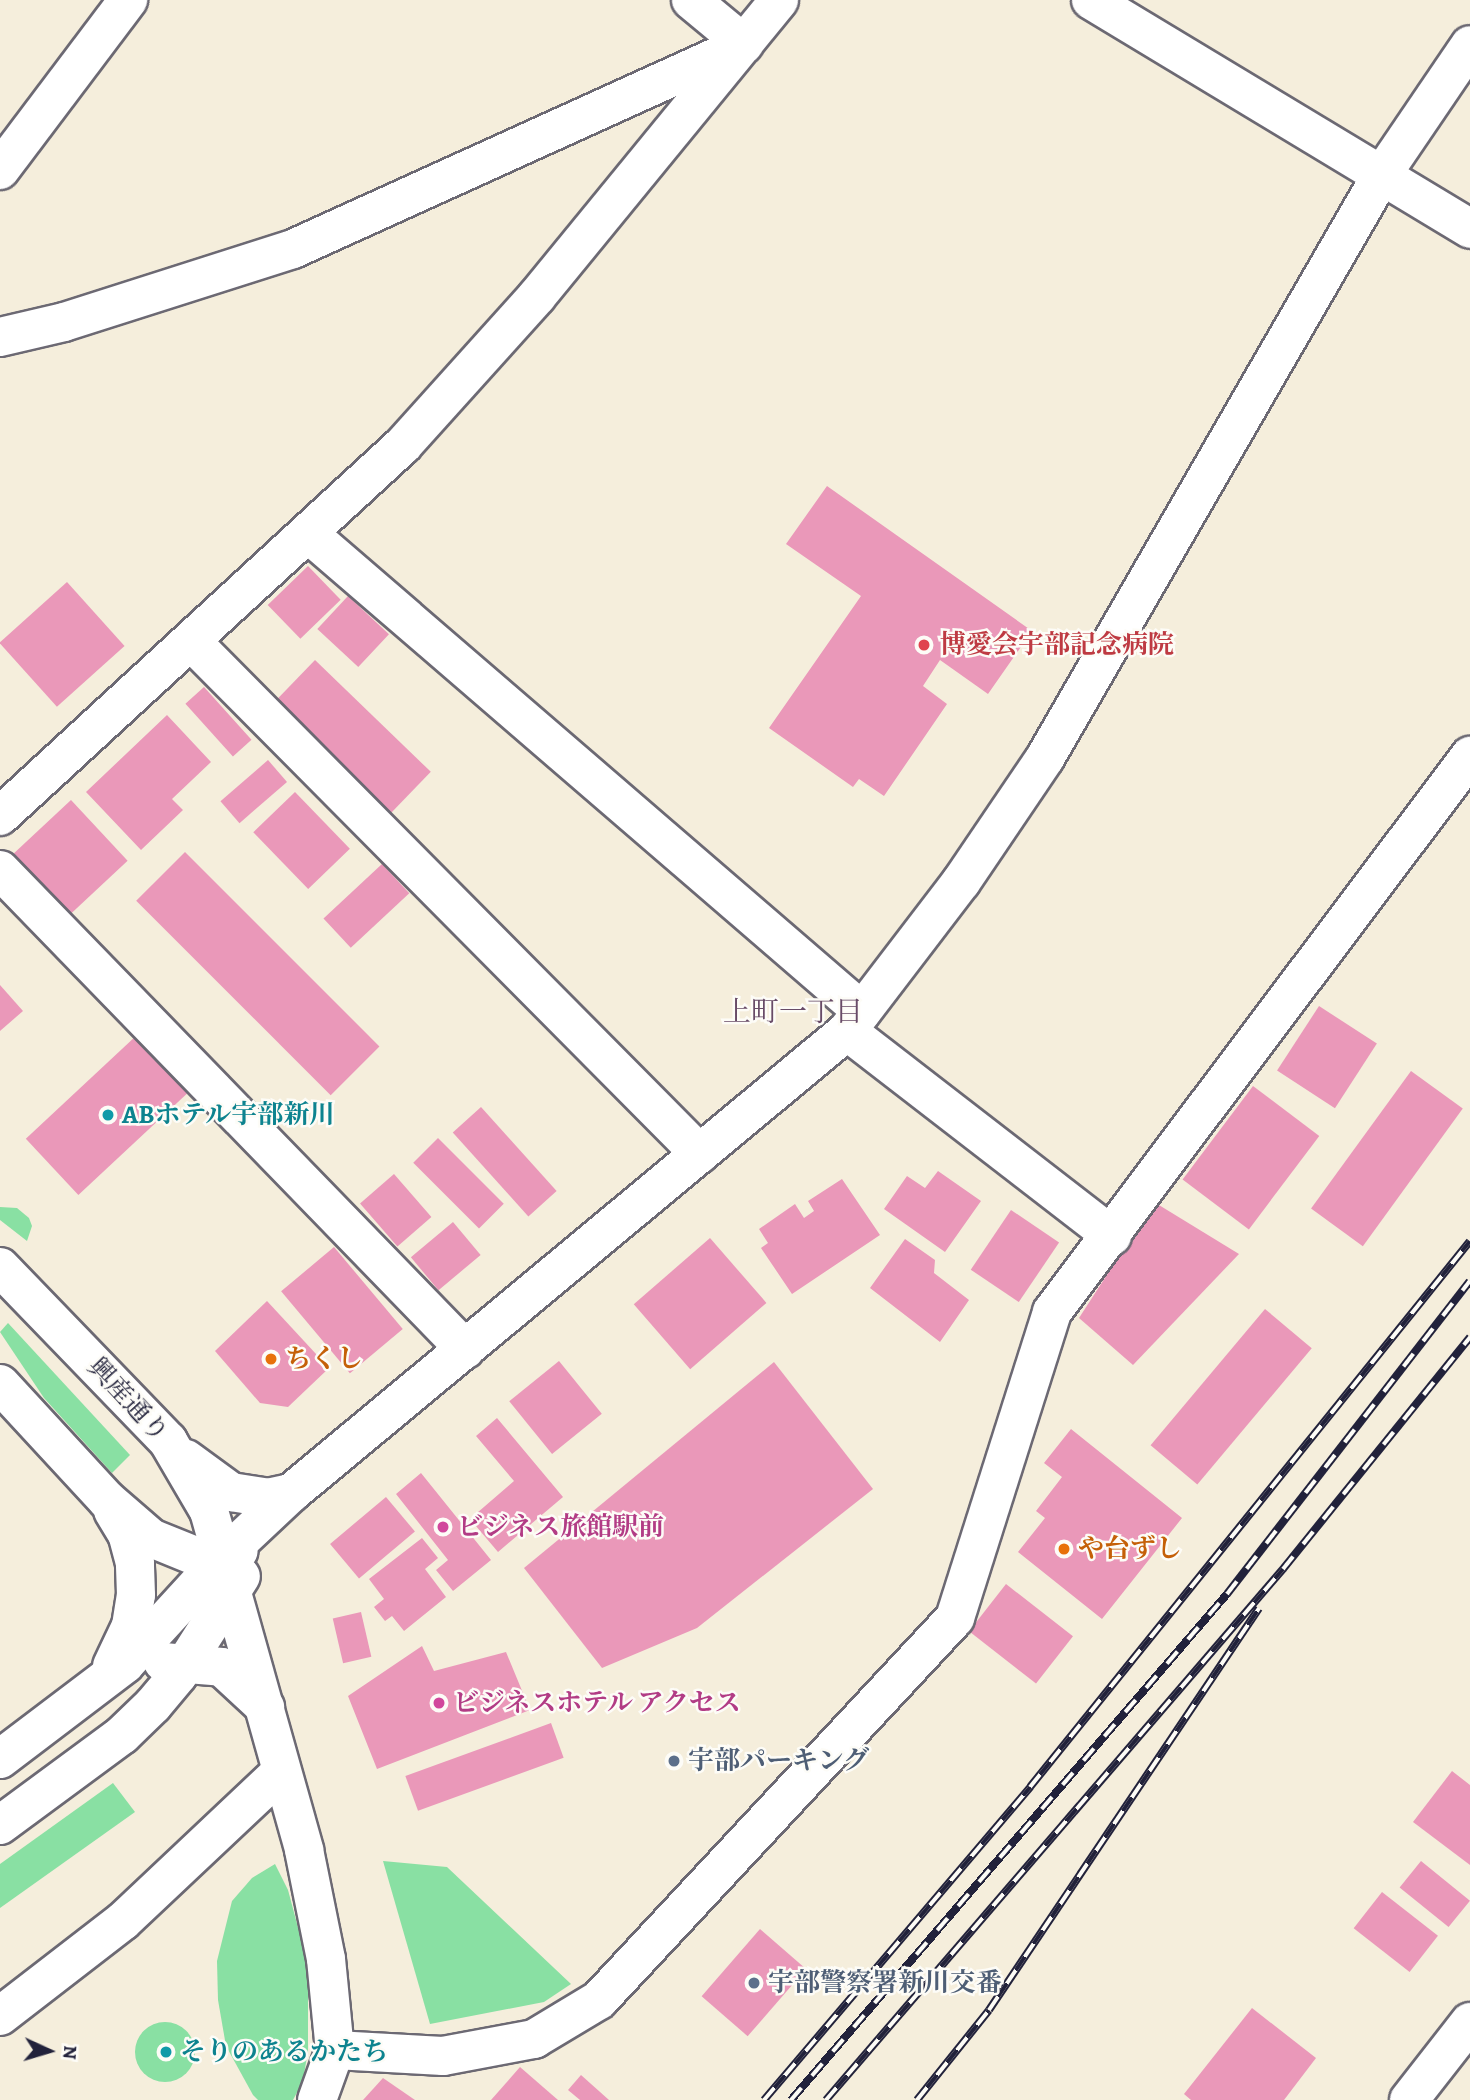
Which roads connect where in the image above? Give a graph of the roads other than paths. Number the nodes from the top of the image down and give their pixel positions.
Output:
1 (128, 0) edge
2 (691, 0) edge
3 (779, 0) edge
4 (1091, 0) edge
5 (744, 44) junction
6 (1470, 45) edge
7 (0, 170) edge
8 (1381, 176) junction
9 (1470, 229) edge
10 (0, 337) edge
11 (310, 535) junction
12 (192, 642) junction
13 (1470, 757) edge
14 (0, 816) edge
15 (0, 870) edge
16 (855, 1021) junction
17 (700, 1154) junction
18 (1112, 1236) junction
19 (0, 1267) edge
20 (465, 1349) junction
21 (0, 1384) edge
22 (168, 1441) junction
23 (291, 1493) junction
24 (107, 1500) junction
25 (228, 1573) junction
26 (187, 1661) junction
27 (94, 1690) junction
28 (265, 1707) junction
29 (0, 1759) edge
30 (281, 1772) junction
31 (0, 1825) edge
32 (0, 2016) edge
33 (1470, 2022) edge
34 (335, 2050) junction
35 (317, 2100) edge
36 (1409, 2100) edge

1 - 7 street
2 - 5 street
3 - 5 street
4 - 8 street
5 - 10 street
5 - 11 street
6 - 8 street
8 - 9 street
8 - 16 street
11 - 12 street
11 - 16 street
12 - 14 street
12 - 17 street
13 - 18 street
15 - 20 street
16 - 17 street
16 - 18 street
17 - 20 street
18 - 34 street
19 - 22 street, 興産通り
20 - 23 street
21 - 24 street
22 - 23 street
22 - 25 street, 興産通り
23 - 25 street
23 - 25 street
24 - 25 street
24 - 27 street
25 - 26 street
25 - 27 street
25 - 28 street, 興産通り
26 - 27 street
26 - 28 street
26 - 31 street
27 - 29 street
28 - 30 street, 興産通り
30 - 32 street
30 - 34 street, 興産通り
33 - 36 street
34 - 35 street

